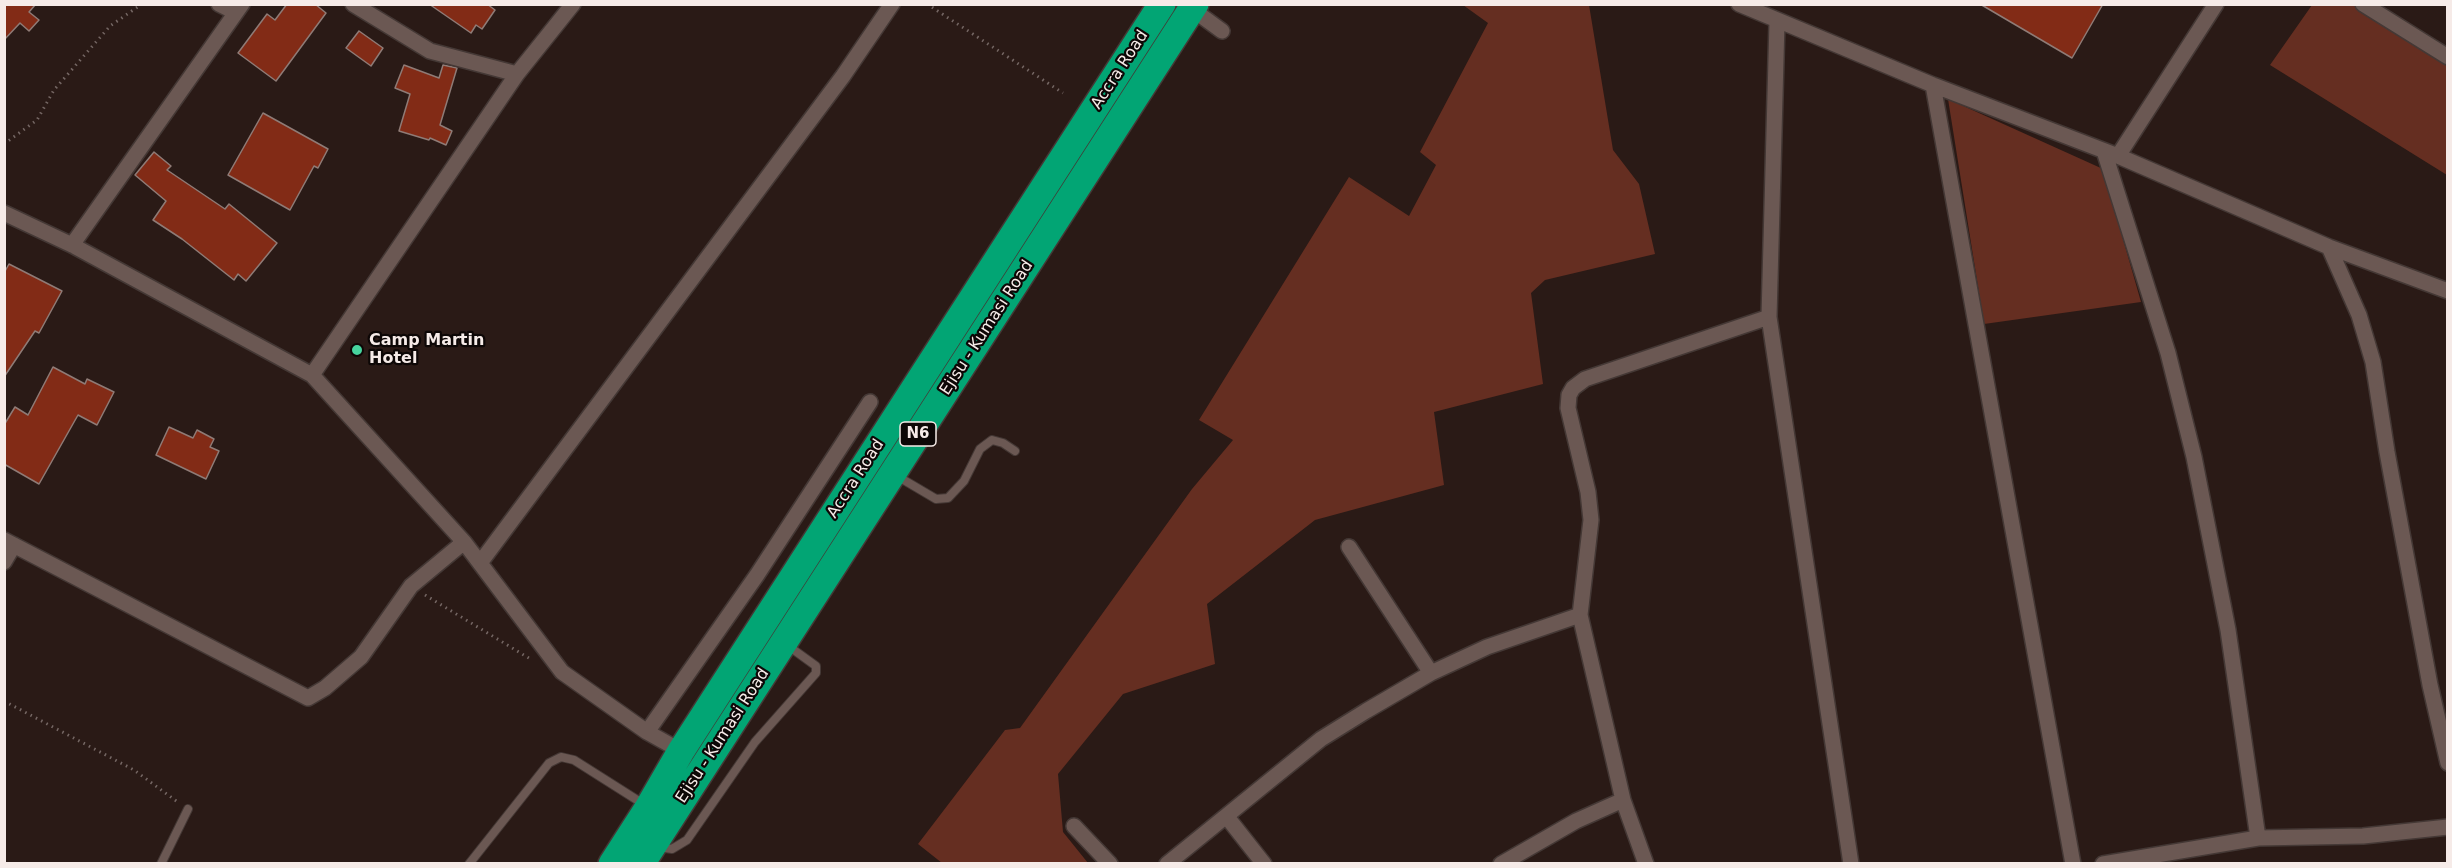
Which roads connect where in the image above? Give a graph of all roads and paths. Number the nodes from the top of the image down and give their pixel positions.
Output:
1 (142, 4) edge
2 (219, 4) edge
3 (353, 4) edge
4 (573, 4) edge
5 (892, 4) edge
6 (927, 4) edge
7 (1162, 4) edge
8 (1739, 4) edge
9 (2216, 4) edge
10 (2363, 4) edge
11 (1194, 7) edge
12 (238, 8) edge
13 (1777, 22) junction
14 (1222, 31) dead end
15 (2448, 57) edge
16 (518, 74) junction
17 (1933, 85) junction
18 (1063, 93) dead end
19 (4, 144) edge
20 (2111, 153) junction
21 (4, 213) edge
22 (72, 245) junction
23 (2330, 247) junction
24 (2448, 291) edge
25 (1769, 317) junction
26 (312, 375) junction
27 (870, 402) dead end
28 (1015, 451) dead end
29 (893, 473) junction
30 (9, 542) edge
31 (464, 542) junction
32 (1348, 547) dead end
33 (4, 562) edge
34 (480, 563) junction
35 (411, 586) junction
36 (1580, 615) junction
37 (784, 642) junction
38 (562, 672) junction
39 (1431, 673) junction
40 (4, 701) edge
41 (646, 732) junction
42 (681, 751) junction
43 (2448, 763) edge
44 (1623, 800) junction
45 (648, 808) junction
46 (188, 809) joint
47 (1227, 817) junction
48 (1074, 826) dead end
49 (2448, 827) edge
50 (2258, 838) junction
51 (647, 854) edge
52 (1853, 861) edge
53 (161, 864) edge
54 (469, 864) edge
55 (612, 864) edge
56 (1110, 864) edge
57 (1167, 864) edge
58 (1264, 864) edge
59 (1502, 864) edge
60 (1646, 864) edge
61 (2073, 864) edge
62 (2103, 864) edge

1 - 19 path
2 - 12 street
3 - 16 street
4 - 16 street
5 - 34 street
6 - 18 path
7 - 42 highway, Accra Road / N6
8 - 13 street
9 - 20 street
10 - 15 street
11 - 14 street
11 - 29 highway, Ejisu - Kumasi Road / N6
12 - 22 street
13 - 17 street
13 - 25 street
16 - 26 street
17 - 20 street
17 - 61 street
20 - 23 street
20 - 50 street
21 - 22 street
22 - 26 street
23 - 24 street
23 - 43 street
25 - 36 street
25 - 52 street
26 - 31 street
27 - 41 street
28 - 29 lane
29 - 37 highway, Ejisu - Kumasi Road / N6
30 - 33 street
30 - 35 street
31 - 34 street
31 - 35 street
32 - 39 street
34 - 38 street
35 - 38 path
36 - 39 street
36 - 44 street
37 - 51 highway, Ejisu - Kumasi Road / N6
37 - 51 lane
38 - 41 street
39 - 47 street
40 - 46 path
41 - 42 street
42 - 45 highway, Accra Road / N6
44 - 59 street
44 - 60 street
45 - 54 lane
45 - 55 highway, Accra Road / N6
46 - 53 lane
47 - 57 street
47 - 58 street
48 - 56 street
49 - 50 street
50 - 62 street

